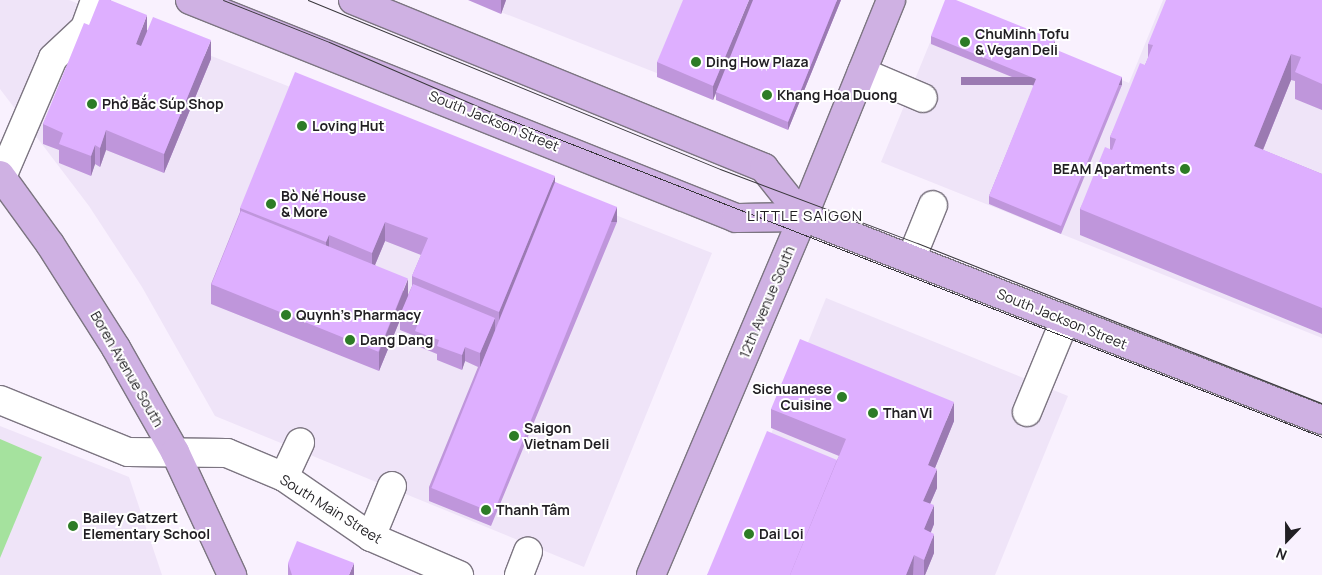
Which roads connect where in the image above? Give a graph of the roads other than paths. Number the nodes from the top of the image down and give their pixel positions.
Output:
1 (95, 0) edge
2 (190, 0) edge
3 (353, 0) edge
4 (891, 0) edge
5 (862, 72) junction
6 (923, 98) dead end
7 (1, 176) edge
8 (933, 204) dead end
9 (803, 217) junction
10 (912, 259) junction
11 (1065, 320) junction
12 (0, 400) edge
13 (1027, 412) dead end
14 (1322, 420) edge
15 (300, 443) dead end
16 (175, 452) junction
17 (284, 477) junction
18 (392, 486) dead end
19 (371, 537) junction
20 (232, 575) edge
21 (459, 575) edge
22 (651, 575) edge

1 - 7 street
2 - 9 main road, South Jackson Street
3 - 9 main road
4 - 5 main road, 12th Avenue South
5 - 6 street
5 - 9 main road, 12th Avenue South
7 - 16 main road, Boren Avenue South
8 - 10 street
9 - 10 main road, South Jackson Street
9 - 22 main road, 12th Avenue South
10 - 11 main road, South Jackson Street
11 - 13 street
11 - 14 main road, South Jackson Street
12 - 16 street, South Main Street
15 - 17 street
16 - 17 street, South Main Street
16 - 20 main road, Boren Avenue South
17 - 19 street, South Main Street
18 - 19 street
19 - 21 street, South Main Street

